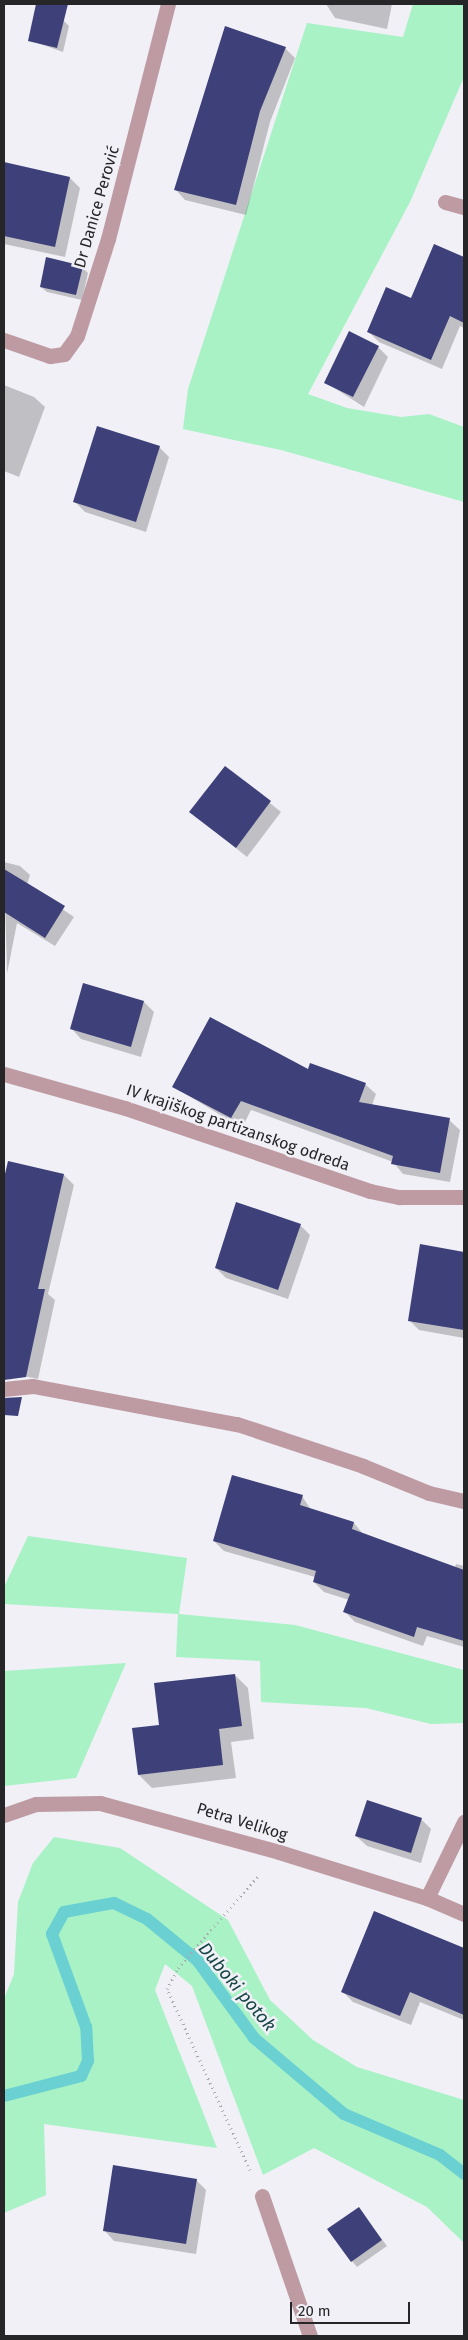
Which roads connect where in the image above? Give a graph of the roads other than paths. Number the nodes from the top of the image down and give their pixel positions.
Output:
1 (168, 4) edge
2 (445, 202) dead end
3 (464, 208) edge
4 (4, 340) edge
5 (4, 1074) edge
6 (464, 1197) edge
7 (4, 1389) edge
8 (464, 1501) edge
9 (4, 1815) edge
10 (464, 1822) edge
11 (427, 1898) junction
12 (464, 1914) edge
13 (262, 2196) road end
14 (310, 2336) edge

1 - 4 street, Dr Danice Perović
2 - 3 street
5 - 6 street, IV krajiškog partizanskog odreda
7 - 8 street
9 - 11 street, Petra Velikog
10 - 11 street
11 - 12 street, Petra Velikog
13 - 14 street

